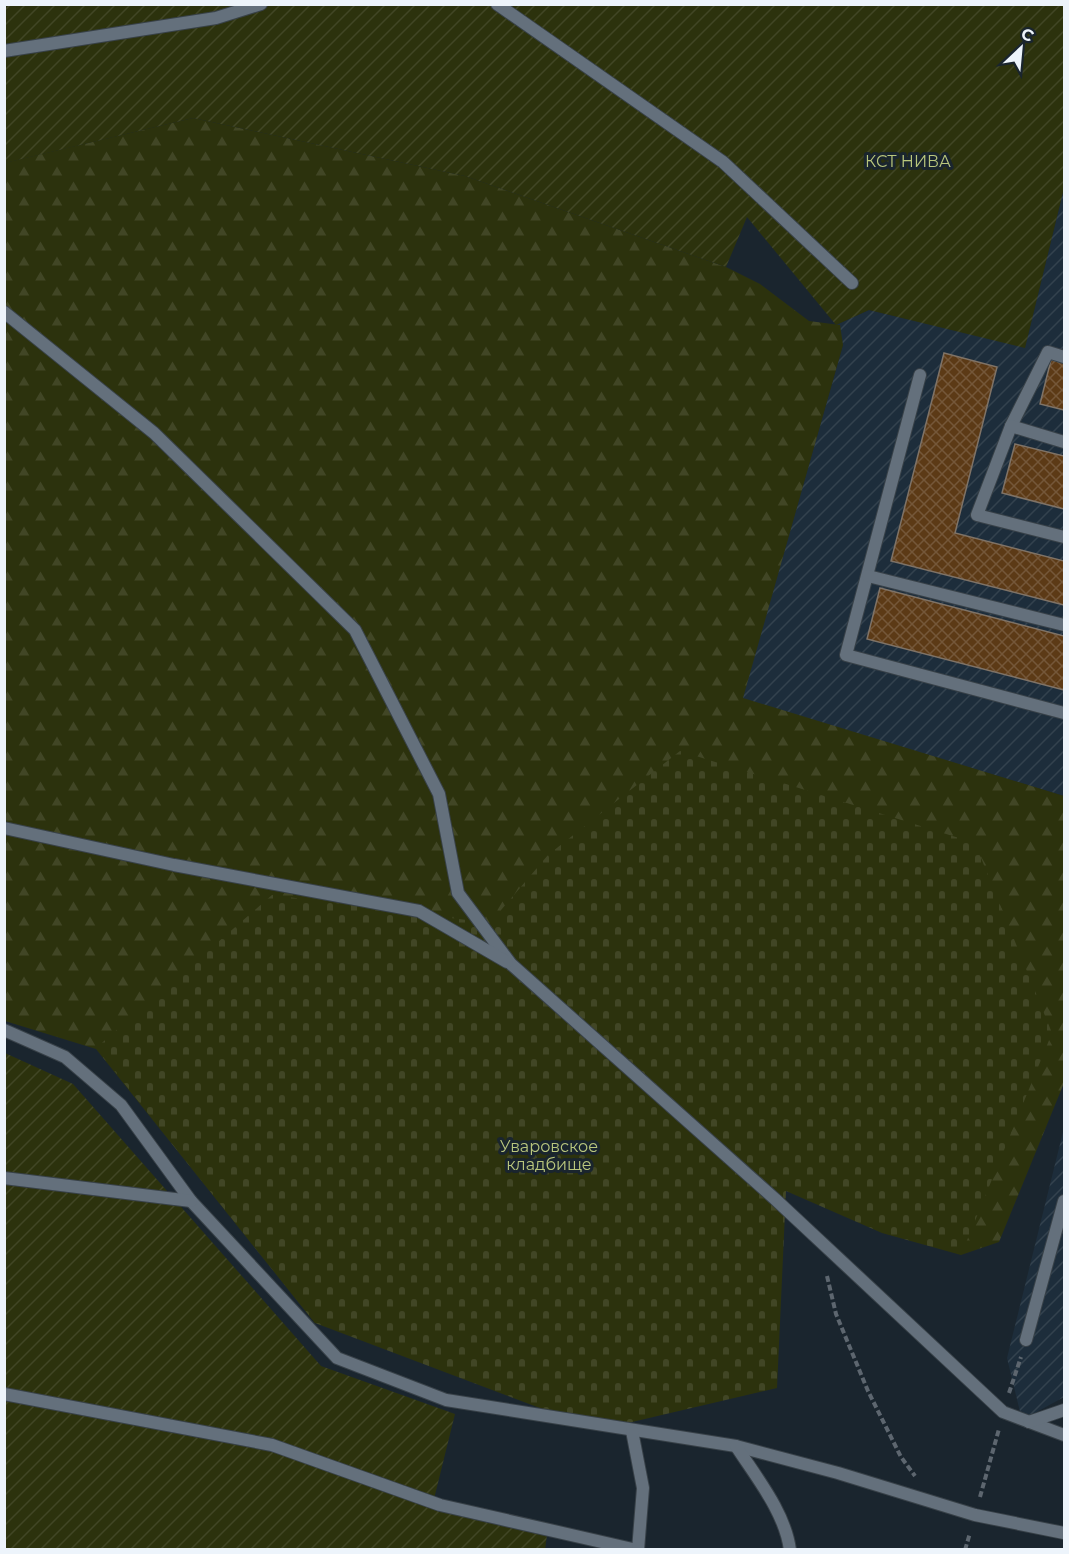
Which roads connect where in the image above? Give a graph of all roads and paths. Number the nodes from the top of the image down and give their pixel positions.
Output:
1 (261, 4) edge
2 (497, 4) edge
3 (4, 51) edge
4 (852, 283) dead end
5 (4, 312) edge
6 (1065, 357) edge
7 (920, 375) dead end
8 (1011, 426) junction
9 (1065, 442) edge
10 (1065, 537) edge
11 (868, 576) junction
12 (1065, 626) edge
13 (1065, 712) edge
14 (4, 828) edge
15 (511, 964) junction
16 (4, 1030) edge
17 (4, 1178) edge
18 (190, 1201) junction
19 (1065, 1201) edge
20 (819, 1240) junction
21 (1026, 1340) joint
22 (4, 1394) edge
23 (1065, 1410) edge
24 (1003, 1412) junction
25 (1029, 1422) junction
26 (632, 1431) junction
27 (1065, 1435) edge
28 (735, 1446) junction
29 (935, 1503) junction
30 (975, 1515) junction
31 (1065, 1533) edge
32 (637, 1550) edge
33 (790, 1550) edge
34 (965, 1550) edge

1 - 3 lane
2 - 4 lane
5 - 15 lane
6 - 8 lane
7 - 11 lane
8 - 9 lane
8 - 10 lane
11 - 12 lane
11 - 13 lane
14 - 15 lane
15 - 20 lane
16 - 18 lane
17 - 18 lane
18 - 26 lane
19 - 21 lane
20 - 24 lane
20 - 29 path
21 - 24 path
22 - 32 lane
23 - 25 lane
24 - 25 lane
24 - 30 path
25 - 27 lane
26 - 28 lane
26 - 32 lane
28 - 29 lane
28 - 33 lane
29 - 30 lane
30 - 31 lane
30 - 34 path

